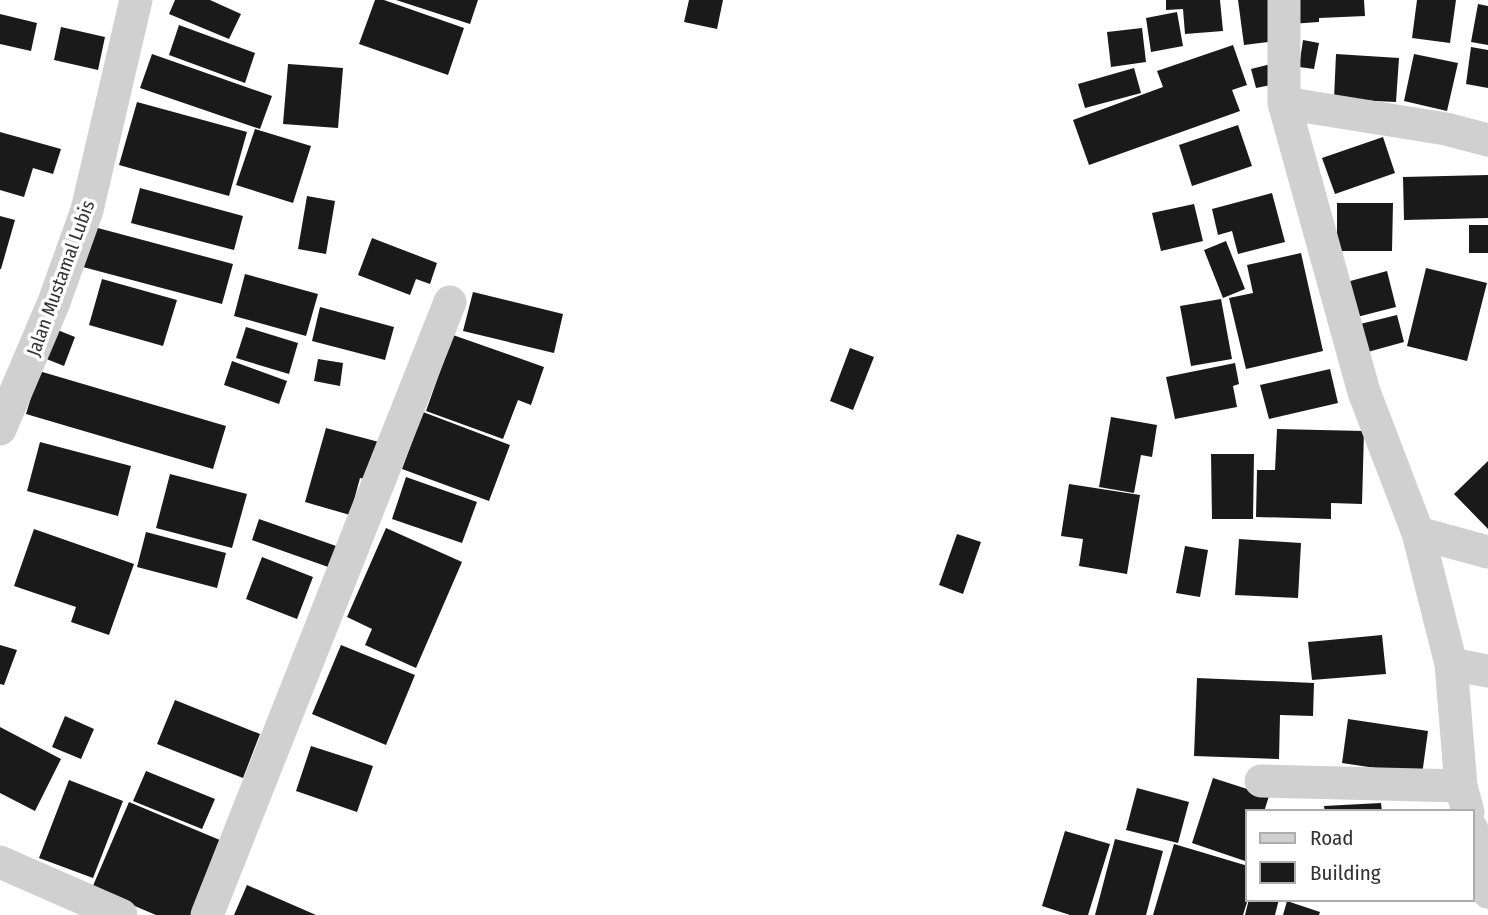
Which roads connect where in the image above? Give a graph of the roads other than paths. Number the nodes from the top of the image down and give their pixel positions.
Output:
1 (136, 0) edge
2 (1284, 0) edge
3 (1284, 103) junction
4 (1488, 140) edge
5 (450, 302) dead end
6 (0, 429) edge
7 (1418, 533) junction
8 (1488, 552) edge
9 (1451, 664) junction
10 (1488, 671) edge
11 (1261, 780) dead end
12 (1465, 799) edge
13 (1474, 837) edge
14 (0, 862) edge
15 (1488, 892) edge
16 (121, 915) edge
17 (207, 915) edge

1 - 6 street, Jalan Mustamal Lubis
2 - 3 street
3 - 4 street
3 - 7 street
5 - 17 street
7 - 8 street
7 - 9 street
9 - 10 street
9 - 12 street
11 - 12 street
13 - 15 street
14 - 16 street

